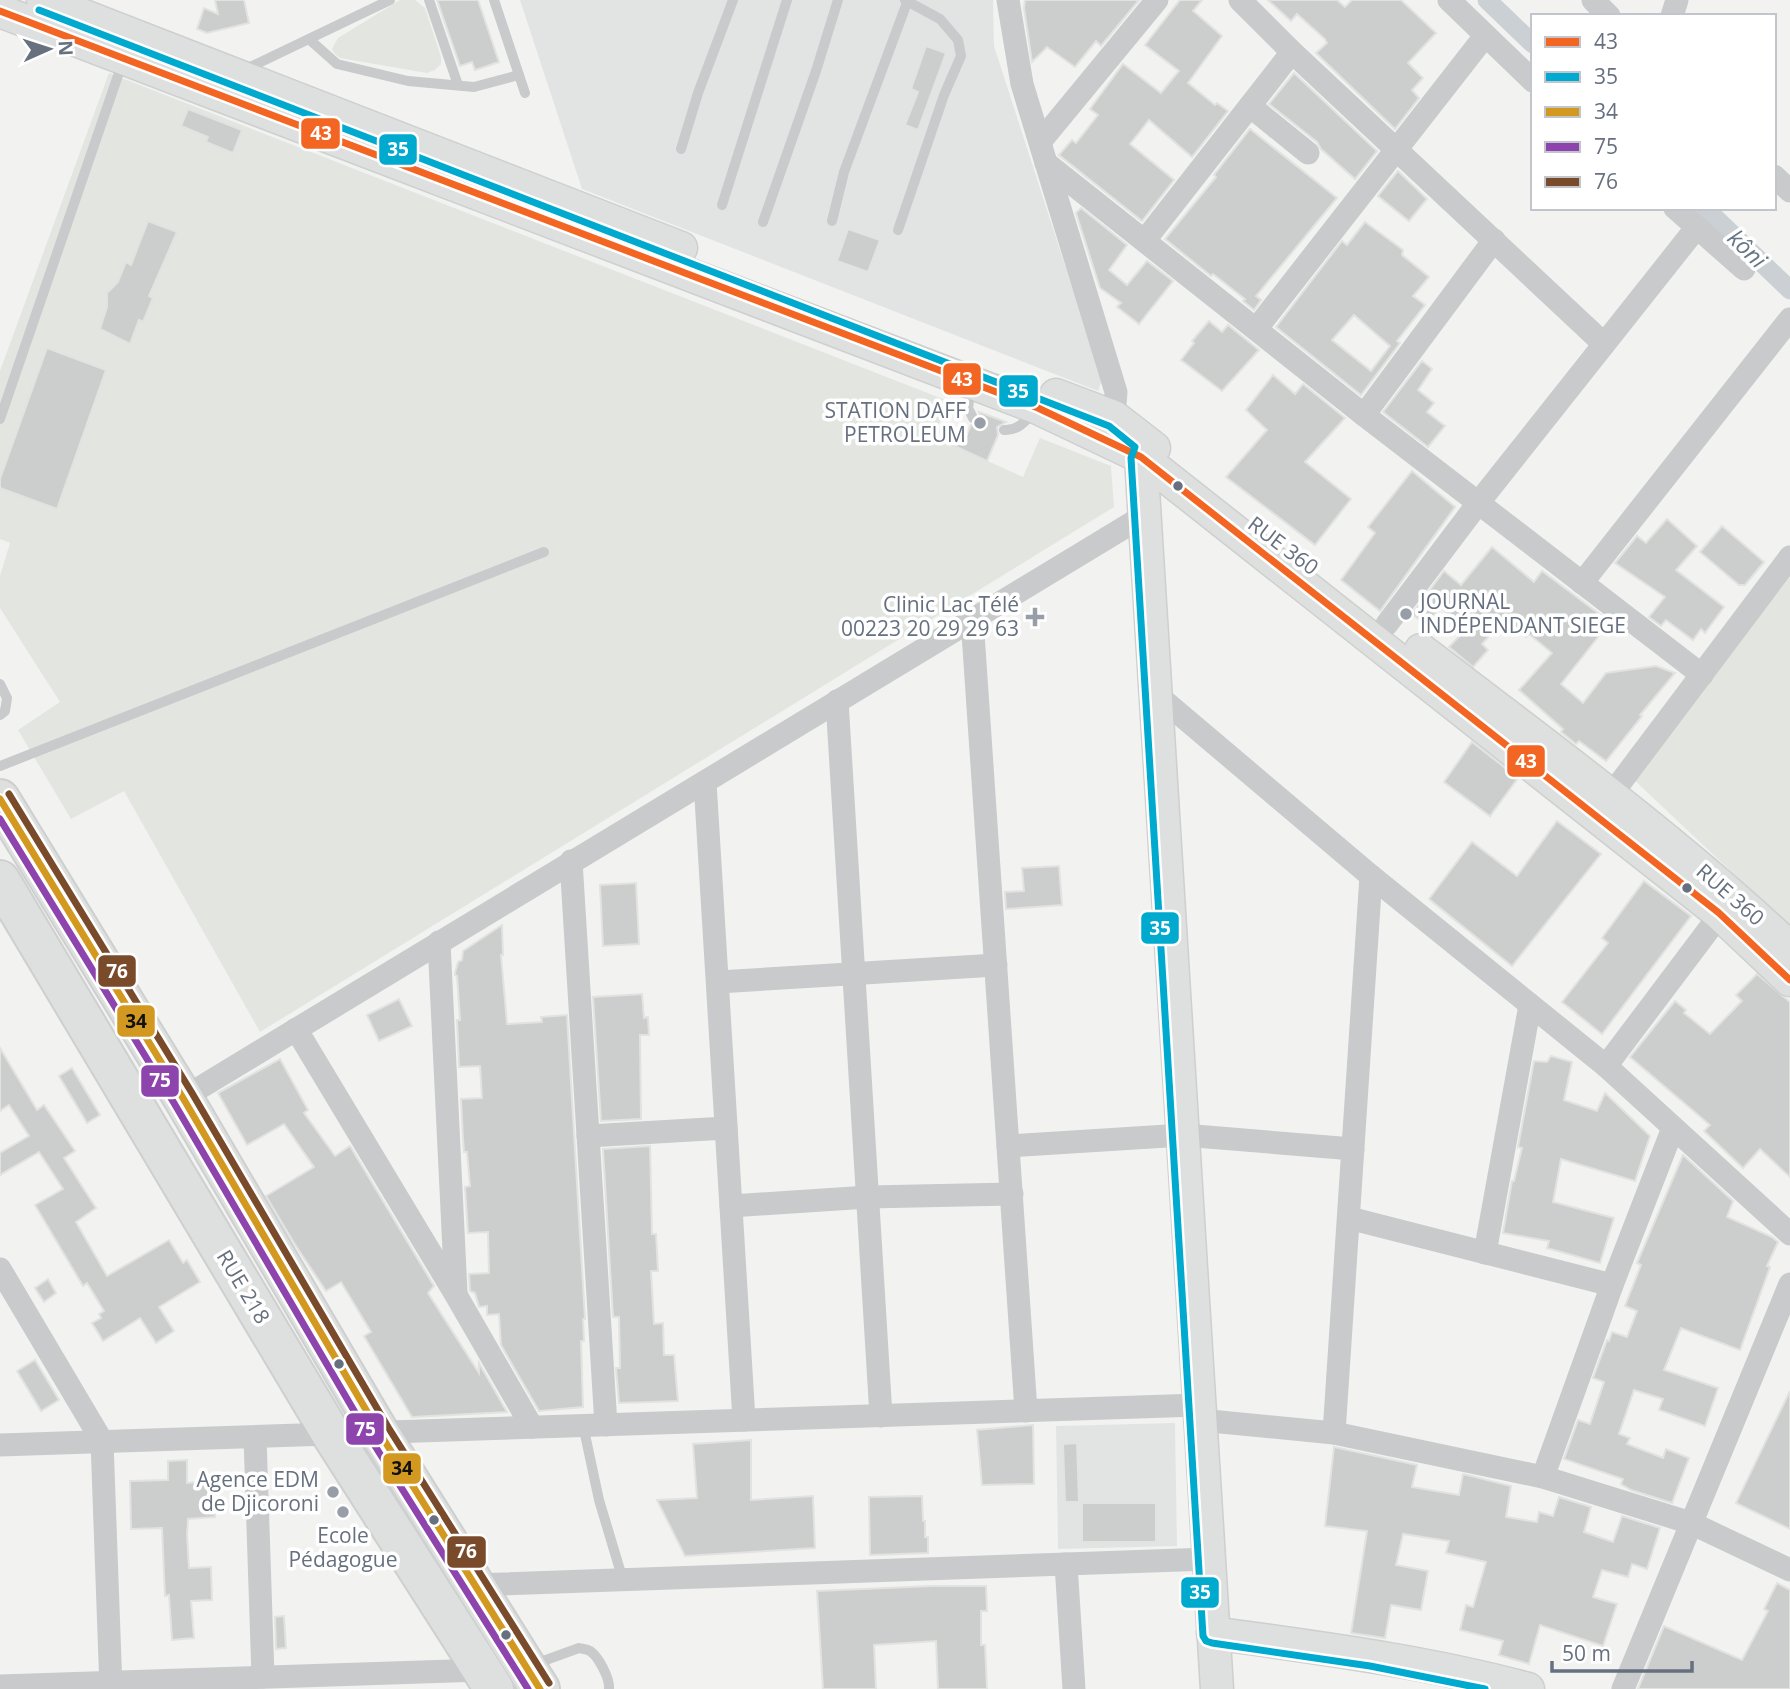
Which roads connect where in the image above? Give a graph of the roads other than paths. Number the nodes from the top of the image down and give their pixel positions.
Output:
1 (43, 0) edge
2 (390, 0) edge
3 (429, 0) edge
4 (494, 0) edge
5 (733, 0) edge
6 (787, 0) edge
7 (838, 0) edge
8 (907, 0) edge
9 (1008, 0) edge
10 (1157, 0) edge
11 (1240, 0) edge
12 (1449, 0) edge
13 (1593, 0) edge
14 (0, 11) edge
15 (1607, 14) edge
16 (1485, 36) junction
17 (310, 40) junction
18 (1292, 52) junction
19 (124, 59) junction
20 (237, 74) junction
21 (519, 75) junction
22 (1531, 79) edge
23 (458, 85) junction
24 (525, 93) dead end
25 (1250, 106) junction
26 (1396, 148) junction
27 (681, 149) dead end
28 (1043, 153) junction
29 (1308, 153) dead end
30 (722, 205) dead end
31 (1677, 210) edge
32 (831, 221) dead end
33 (764, 222) dead end
34 (1697, 227) junction
35 (898, 230) dead end
36 (1145, 240) junction
37 (1494, 240) junction
38 (1744, 269) dead end
39 (1790, 319) edge
40 (1257, 328) junction
41 (1604, 344) junction
42 (972, 382) junction
43 (1038, 408) junction
44 (1364, 415) junction
45 (1114, 417) junction
46 (973, 418) dead end
47 (0, 419) edge
48 (1004, 430) dead end
49 (1145, 450) junction
50 (1479, 502) junction
51 (1145, 514) junction
52 (544, 552) dead end
53 (1790, 557) edge
54 (1582, 583) junction
55 (972, 619) junction
56 (1387, 624) junction
57 (1702, 675) junction
58 (0, 684) edge
59 (1156, 694) junction
60 (837, 701) junction
61 (0, 715) edge
62 (0, 766) edge
63 (705, 782) junction
64 (1611, 795) junction
65 (0, 799) edge
66 (571, 861) junction
67 (1371, 876) junction
68 (0, 880) edge
69 (1727, 905) junction
70 (439, 942) junction
71 (1790, 948) edge
72 (996, 965) junction
73 (854, 974) junction
74 (1790, 980) edge
75 (718, 982) junction
76 (1530, 1005) junction
77 (296, 1029) junction
78 (1606, 1066) junction
79 (183, 1098) junction
80 (726, 1128) junction
81 (1673, 1128) junction
82 (1183, 1135) junction
83 (588, 1136) junction
84 (1008, 1146) junction
85 (1353, 1149) junction
86 (1012, 1194) junction
87 (867, 1197) junction
88 (731, 1206) junction
89 (1349, 1217) junction
90 (1790, 1234) edge
91 (1485, 1253) junction
92 (0, 1269) edge
93 (1790, 1284) edge
94 (1612, 1285) junction
95 (456, 1295) junction
96 (1026, 1411) junction
97 (1200, 1412) junction
98 (881, 1416) junction
99 (744, 1420) junction
100 (594, 1425) junction
101 (532, 1427) junction
102 (379, 1432) junction
103 (1335, 1433) junction
104 (331, 1434) junction
105 (255, 1437) junction
106 (102, 1441) junction
107 (0, 1445) edge
108 (1543, 1477) junction
109 (1691, 1523) junction
110 (1209, 1559) junction
111 (1066, 1564) junction
112 (1790, 1570) edge
113 (623, 1580) junction
114 (474, 1585) junction
115 (1213, 1633) junction
116 (263, 1677) junction
117 (533, 1678) edge
118 (488, 1680) edge
119 (0, 1686) edge
120 (111, 1686) edge
121 (609, 1689) edge
122 (1074, 1689) edge
123 (1217, 1689) edge
124 (1528, 1689) edge
125 (1623, 1689) edge

1 - 20 main road, RUE 360
2 - 17 lane
3 - 23 lane
4 - 21 lane
5 - 27 lane
6 - 30 lane
7 - 33 lane
8 - 32 lane
8 - 35 lane
9 - 28 street
10 - 28 street
11 - 18 street
12 - 16 street
13 - 15 street
14 - 19 main road, RUE 360
16 - 22 street
16 - 26 street
17 - 20 lane
17 - 23 lane
18 - 25 street
18 - 26 street
19 - 42 main road, RUE 360
19 - 47 lane
20 - 45 main road, RUE 360
21 - 23 lane
21 - 24 lane
25 - 29 street
25 - 36 street
26 - 37 street
26 - 40 street
28 - 36 street
28 - 45 street
31 - 34 street
34 - 38 street
34 - 41 street
36 - 40 street
37 - 41 street
37 - 44 street
39 - 54 street
40 - 44 street
41 - 50 street
42 - 43 main road, RUE 360
42 - 46 lane
43 - 48 lane
43 - 49 main road, RUE 360
44 - 50 street
45 - 49 main road, RUE 360
49 - 51 main road
49 - 56 main road, RUE 360
49 - 69 main road, RUE 360
50 - 54 street
50 - 56 street
51 - 55 street
51 - 59 main road
52 - 62 lane
53 - 57 street
54 - 57 street
55 - 60 street
55 - 72 street
56 - 64 main road, RUE 360
57 - 64 street
58 - 61 lane
59 - 67 street
59 - 82 main road
60 - 63 street
60 - 73 street
63 - 66 street
63 - 75 street
64 - 69 main road, RUE 360
65 - 79 highway, RUE 218
66 - 70 street
66 - 83 street
67 - 76 street
67 - 85 street
68 - 104 highway, RUE 218
69 - 71 main road, RUE 360
69 - 74 main road, RUE 360
69 - 78 street
70 - 77 street
70 - 95 street
72 - 73 street
72 - 84 street
73 - 75 street
73 - 87 street
75 - 80 street
76 - 78 street
76 - 91 street
77 - 79 street
77 - 95 street
78 - 81 street
79 - 102 highway, RUE 218
80 - 83 street
80 - 88 street
81 - 90 street
81 - 94 street
82 - 84 street
82 - 85 street
82 - 97 main road
83 - 100 street
84 - 86 street
85 - 89 street
86 - 87 street
86 - 96 street
87 - 88 street
87 - 98 street
88 - 99 street
89 - 91 street
89 - 103 street
91 - 94 street
92 - 106 street
93 - 109 street
94 - 108 street
95 - 101 street
96 - 97 street
96 - 98 street
97 - 103 street
97 - 110 main road
98 - 99 street
99 - 100 street
100 - 101 street
100 - 113 lane
101 - 102 street
102 - 104 street
102 - 114 highway, RUE 218
103 - 108 street
104 - 105 street
104 - 118 highway, RUE 218
105 - 106 street
105 - 116 street
106 - 107 street
106 - 120 street
108 - 109 street
109 - 112 street
109 - 125 street
110 - 111 street
110 - 115 main road
111 - 113 street
111 - 122 street
113 - 114 street
114 - 117 highway, RUE 218
115 - 123 main road
115 - 124 main road
116 - 118 street
116 - 120 street
117 - 121 lane
119 - 120 street

